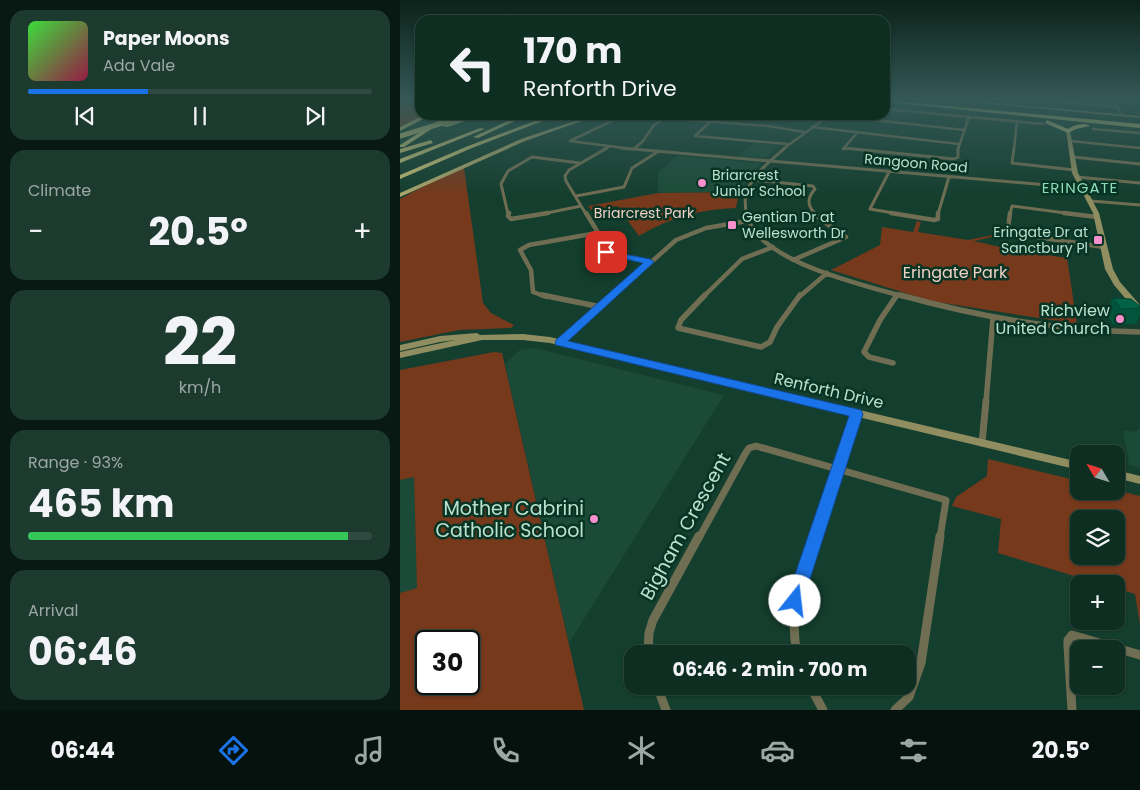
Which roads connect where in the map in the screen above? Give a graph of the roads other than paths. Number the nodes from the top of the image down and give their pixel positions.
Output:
1 (412, 131) edge
2 (417, 131) edge
3 (425, 131) edge
4 (429, 131) edge
5 (464, 131) edge
6 (477, 131) edge
7 (490, 131) edge
8 (513, 131) edge
9 (542, 131) edge
10 (549, 131) edge
11 (591, 131) edge
12 (650, 131) edge
13 (700, 131) edge
14 (799, 131) edge
15 (839, 131) edge
16 (964, 131) edge
17 (1016, 131) edge
18 (1068, 131) edge
19 (1113, 131) edge
20 (804, 132) joint
21 (857, 134) junction
22 (1140, 134) edge
23 (497, 137) junction
24 (400, 138) edge
25 (1070, 141) junction
26 (787, 144) junction
27 (959, 144) junction
28 (610, 146) junction
29 (400, 147) edge
30 (1140, 148) edge
31 (634, 149) junction
32 (400, 151) edge
33 (659, 151) junction
34 (1073, 157) junction
35 (770, 160) junction
36 (400, 161) edge
37 (580, 163) junction
38 (1140, 164) edge
39 (1075, 170) junction
40 (889, 172) junction
41 (400, 173) edge
42 (400, 177) edge
43 (949, 177) junction
44 (1077, 177) junction
45 (754, 180) junction
46 (400, 183) edge
47 (1140, 183) edge
48 (1082, 188) junction
49 (400, 193) edge
50 (576, 196) junction
51 (1091, 201) junction
52 (1140, 205) edge
53 (580, 206) junction
54 (1097, 217) junction
55 (747, 221) junction
56 (596, 233) junction
57 (773, 247) junction
58 (1104, 247) junction
59 (793, 260) junction
60 (650, 262) junction
61 (827, 273) junction
62 (896, 295) junction
63 (601, 307) junction
64 (1140, 310) edge
65 (993, 318) junction
66 (1140, 332) edge
67 (482, 337) junction
68 (560, 343) junction
69 (400, 348) edge
70 (400, 355) edge
71 (893, 363) dead end
72 (857, 414) junction
73 (982, 443) junction
74 (1070, 464) edge
75 (839, 468) junction
76 (1125, 476) edge
77 (1140, 480) edge
78 (648, 645) edge
79 (795, 645) edge
80 (1140, 655) edge
81 (661, 695) edge
82 (815, 695) edge
83 (666, 710) edge
84 (823, 710) edge
85 (895, 710) edge
86 (1072, 710) edge

1 - 24 highway
2 - 24 highway, bridge
3 - 24 highway
4 - 29 highway
5 - 32 highway
6 - 36 highway
7 - 41 highway
8 - 23 highway
9 - 49 main road
10 - 49 main road
11 - 28 street, Rangoon Road
12 - 31 street
13 - 26 street
14 - 20 street
15 - 21 street
16 - 27 street
17 - 39 street
18 - 25 main road
19 - 22 street
20 - 26 street
21 - 27 street
21 - 27 street
23 - 42 highway
23 - 46 highway
25 - 30 street
25 - 34 main road
26 - 35 street
28 - 31 street, Rangoon Road
28 - 37 street
31 - 33 street, Rangoon Road
33 - 35 street, Rangoon Road
33 - 50 street
34 - 38 street
34 - 39 main road
35 - 40 street, Rangoon Road
35 - 45 street
37 - 50 street
37 - 53 street
39 - 44 main road
40 - 43 street, Rangoon Road
40 - 43 street
43 - 48 street, Rangoon Road
44 - 47 street
44 - 48 main road
45 - 55 street
45 - 59 street
48 - 51 main road
50 - 53 street
51 - 52 street
51 - 54 main road
53 - 56 street
54 - 58 main road
54 - 58 street
55 - 57 street
55 - 60 street
56 - 60 street
56 - 63 street
57 - 59 street
57 - 61 street
58 - 64 main road
59 - 61 street
60 - 63 street
61 - 62 street
62 - 65 street
62 - 71 street
63 - 68 street
65 - 66 street
65 - 73 street
67 - 68 main road, Renforth Drive
67 - 69 main road, Renforth Drive
67 - 70 main road, Renforth Drive
68 - 72 main road, Renforth Drive
72 - 73 main road, Renforth Drive
72 - 75 street
73 - 74 main road, Renforth Drive
75 - 78 street, Bigham Crescent
75 - 79 street
75 - 85 street
76 - 77 main road
80 - 86 street
81 - 83 street
82 - 84 street

